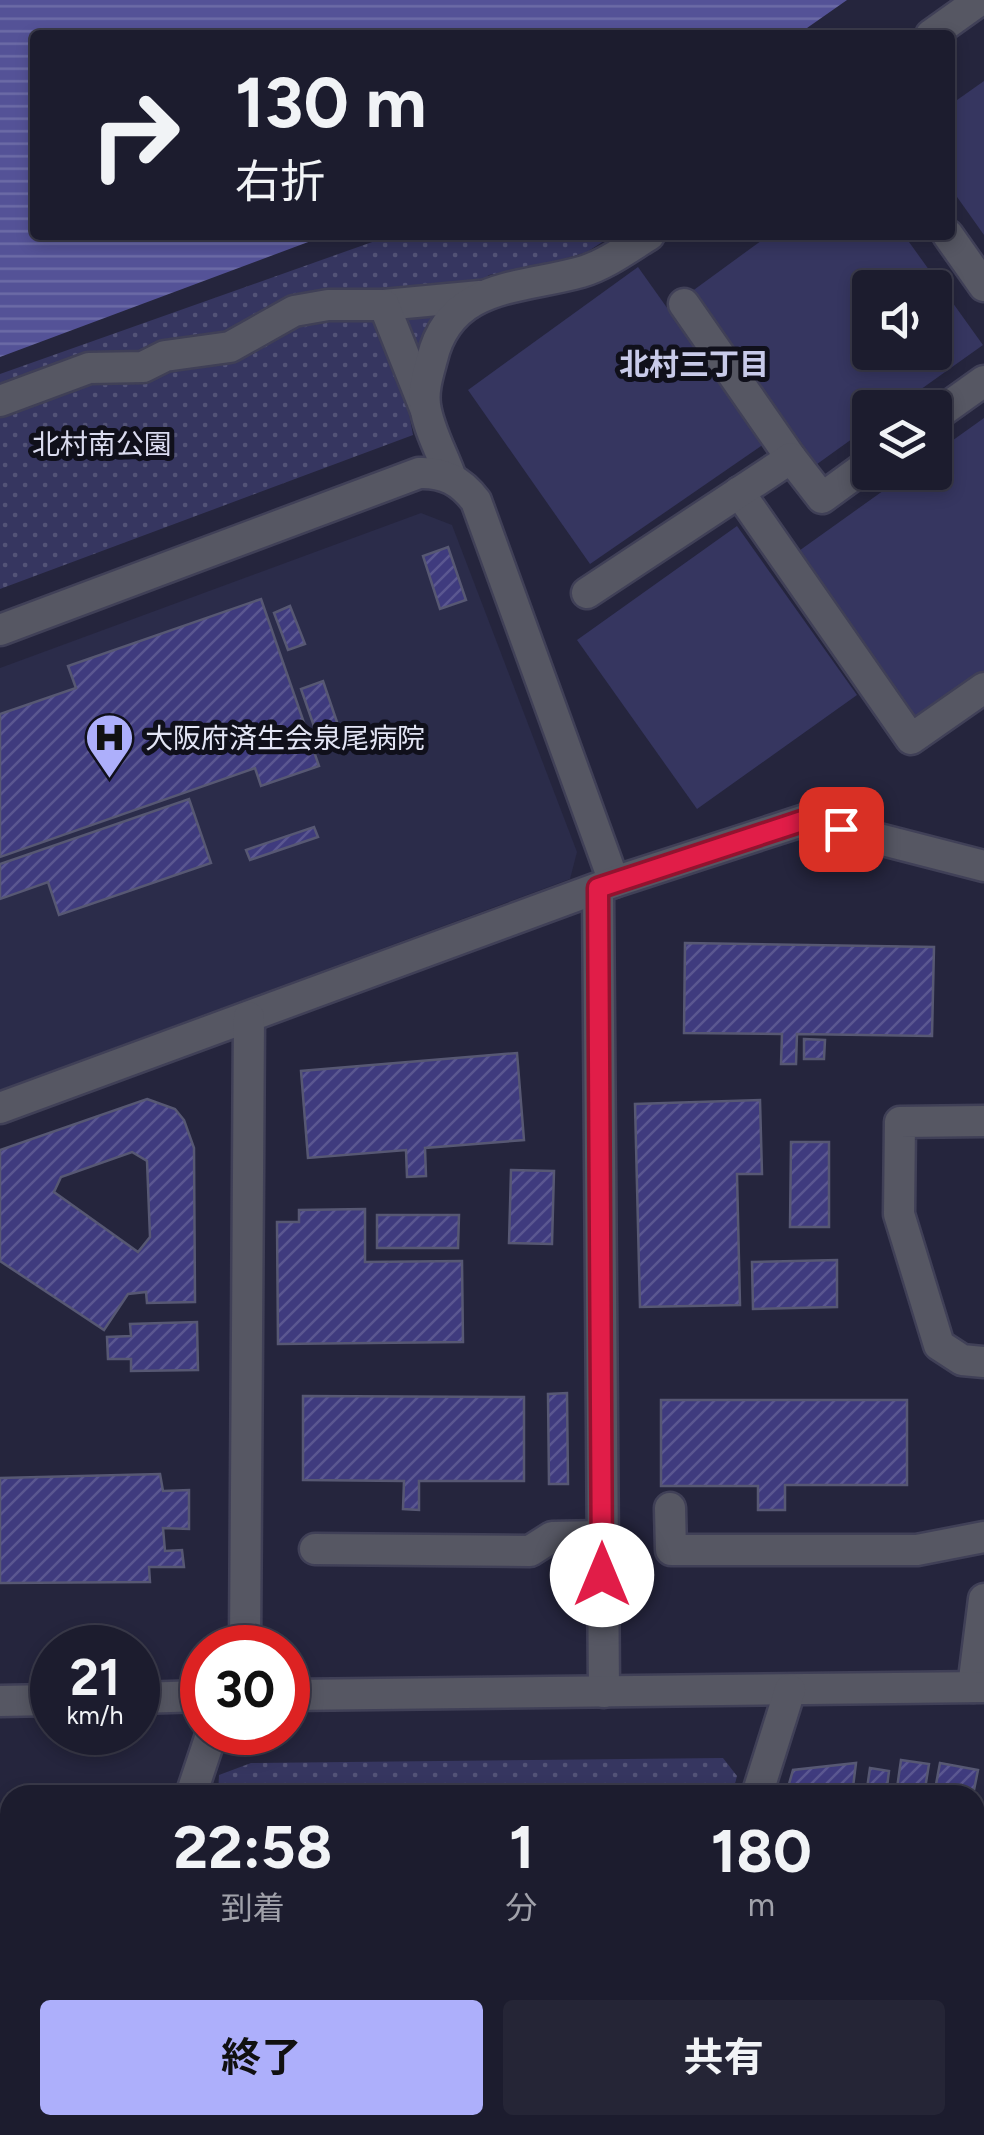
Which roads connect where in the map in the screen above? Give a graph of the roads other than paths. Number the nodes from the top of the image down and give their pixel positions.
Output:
1 (980, 0) edge
2 (938, 30) edge
3 (640, 240) edge
4 (952, 240) edge
5 (984, 286) edge
6 (483, 296) junction
7 (684, 304) dead end
8 (384, 305) junction
9 (984, 380) edge
10 (0, 401) edge
11 (952, 404) edge
12 (425, 408) junction
13 (791, 458) junction
14 (852, 476) edge
15 (451, 478) junction
16 (739, 492) junction
17 (587, 593) dead end
18 (0, 630) edge
19 (984, 688) edge
20 (984, 866) edge
21 (606, 886) junction
22 (248, 1017) junction
23 (0, 1108) edge
24 (984, 1121) edge
25 (984, 1362) edge
26 (670, 1508) dead end
27 (602, 1536) junction
28 (984, 1537) edge
29 (315, 1549) dead end
30 (984, 1599) edge
31 (245, 1625) edge
32 (979, 1687) edge
33 (790, 1690) junction
34 (604, 1692) junction
35 (310, 1695) edge
36 (30, 1700) edge
37 (0, 1701) edge
38 (204, 1755) edge
39 (194, 1785) edge
40 (760, 1785) edge

1 - 2 street
3 - 6 street
4 - 5 street
6 - 8 street
6 - 12 street
7 - 13 street
8 - 10 street
8 - 12 street
9 - 11 street
12 - 15 street
13 - 14 street
13 - 16 street
15 - 18 street
15 - 21 street
16 - 17 street
16 - 19 street
20 - 21 street
21 - 22 street
21 - 27 street
22 - 23 street
22 - 31 street
24 - 25 street
26 - 28 street
27 - 29 street
27 - 34 street
30 - 32 street
32 - 33 street
33 - 34 street
33 - 40 street
34 - 35 street
36 - 37 street
38 - 39 street

